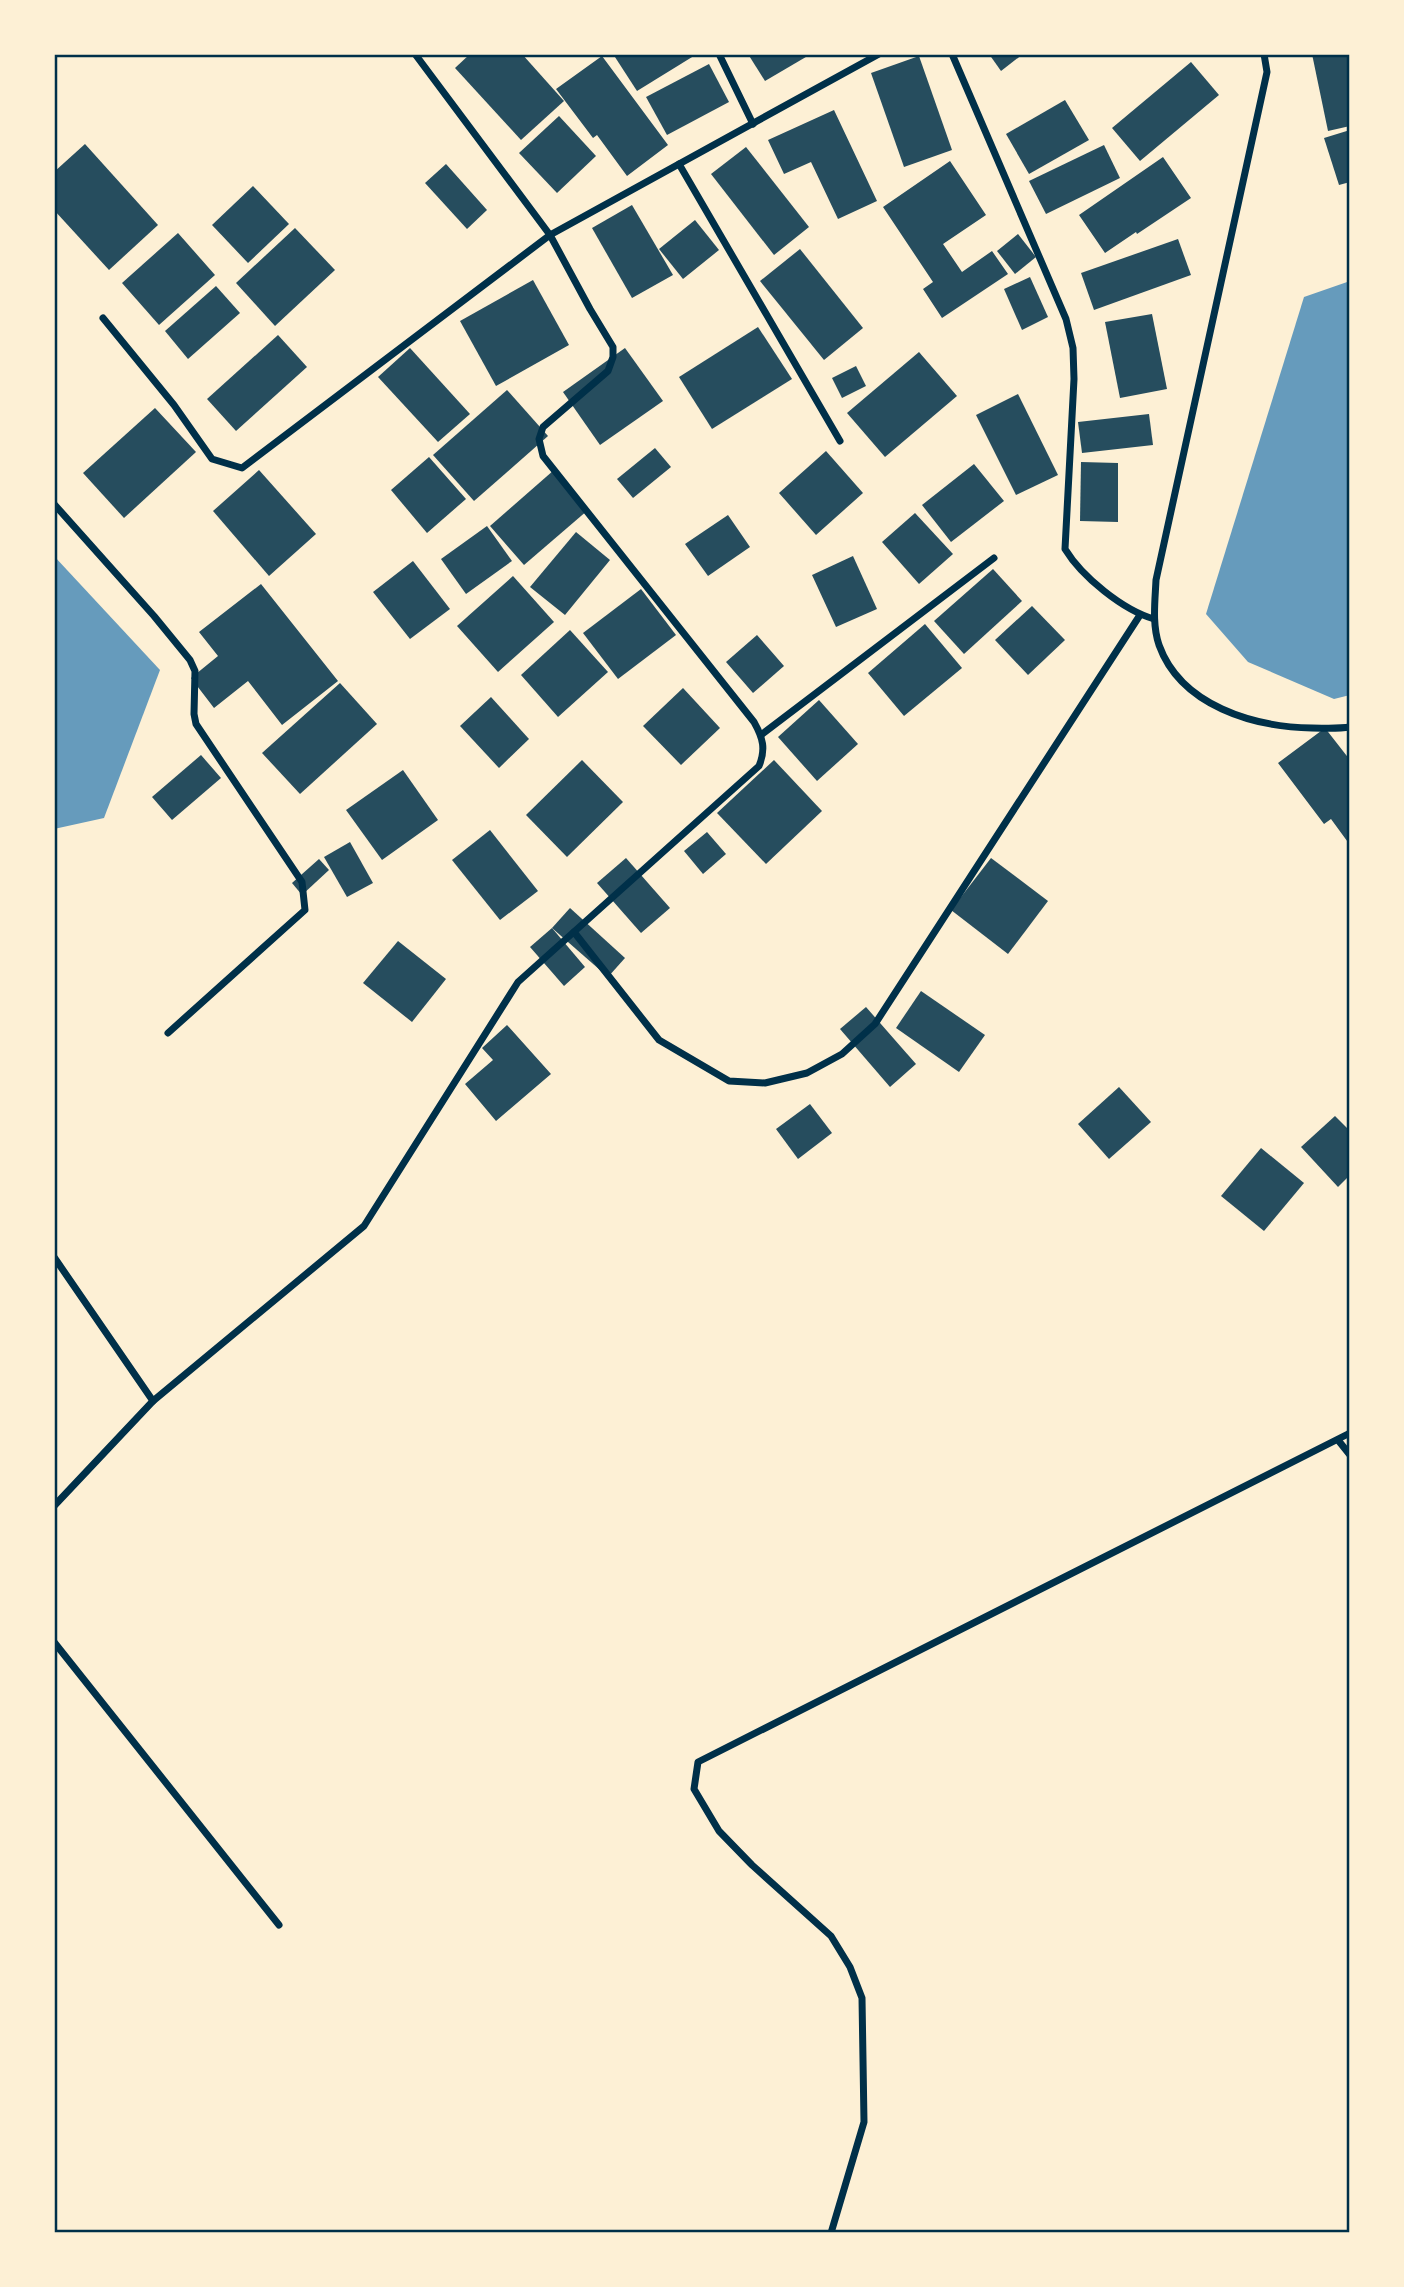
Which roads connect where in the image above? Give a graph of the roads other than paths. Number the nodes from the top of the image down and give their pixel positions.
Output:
1 (415, 54) edge
2 (719, 54) edge
3 (879, 54) edge
4 (952, 54) edge
5 (1264, 54) edge
6 (753, 124) junction
7 (679, 164) junction
8 (550, 235) junction
9 (103, 318) dead end
10 (840, 441) dead end
11 (54, 504) edge
12 (994, 558) dead end
13 (1140, 615) junction
14 (1154, 619) junction
15 (1350, 727) edge
16 (761, 735) junction
17 (574, 932) junction
18 (168, 1033) dead end
19 (54, 1257) edge
20 (153, 1401) junction
21 (1350, 1433) edge
22 (1338, 1440) junction
23 (1350, 1455) edge
24 (54, 1506) edge
25 (54, 1642) edge
26 (279, 1925) dead end
27 (831, 2233) edge

1 - 8 street
2 - 6 street
3 - 6 street
4 - 13 street
5 - 14 street
6 - 7 street
7 - 8 street
7 - 10 street
8 - 9 street
8 - 16 street
11 - 18 street
12 - 16 street
13 - 14 street
13 - 17 street
14 - 15 street
16 - 17 street
17 - 20 street
19 - 20 street
20 - 24 street
21 - 22 street
22 - 23 street
22 - 27 street
25 - 26 street

